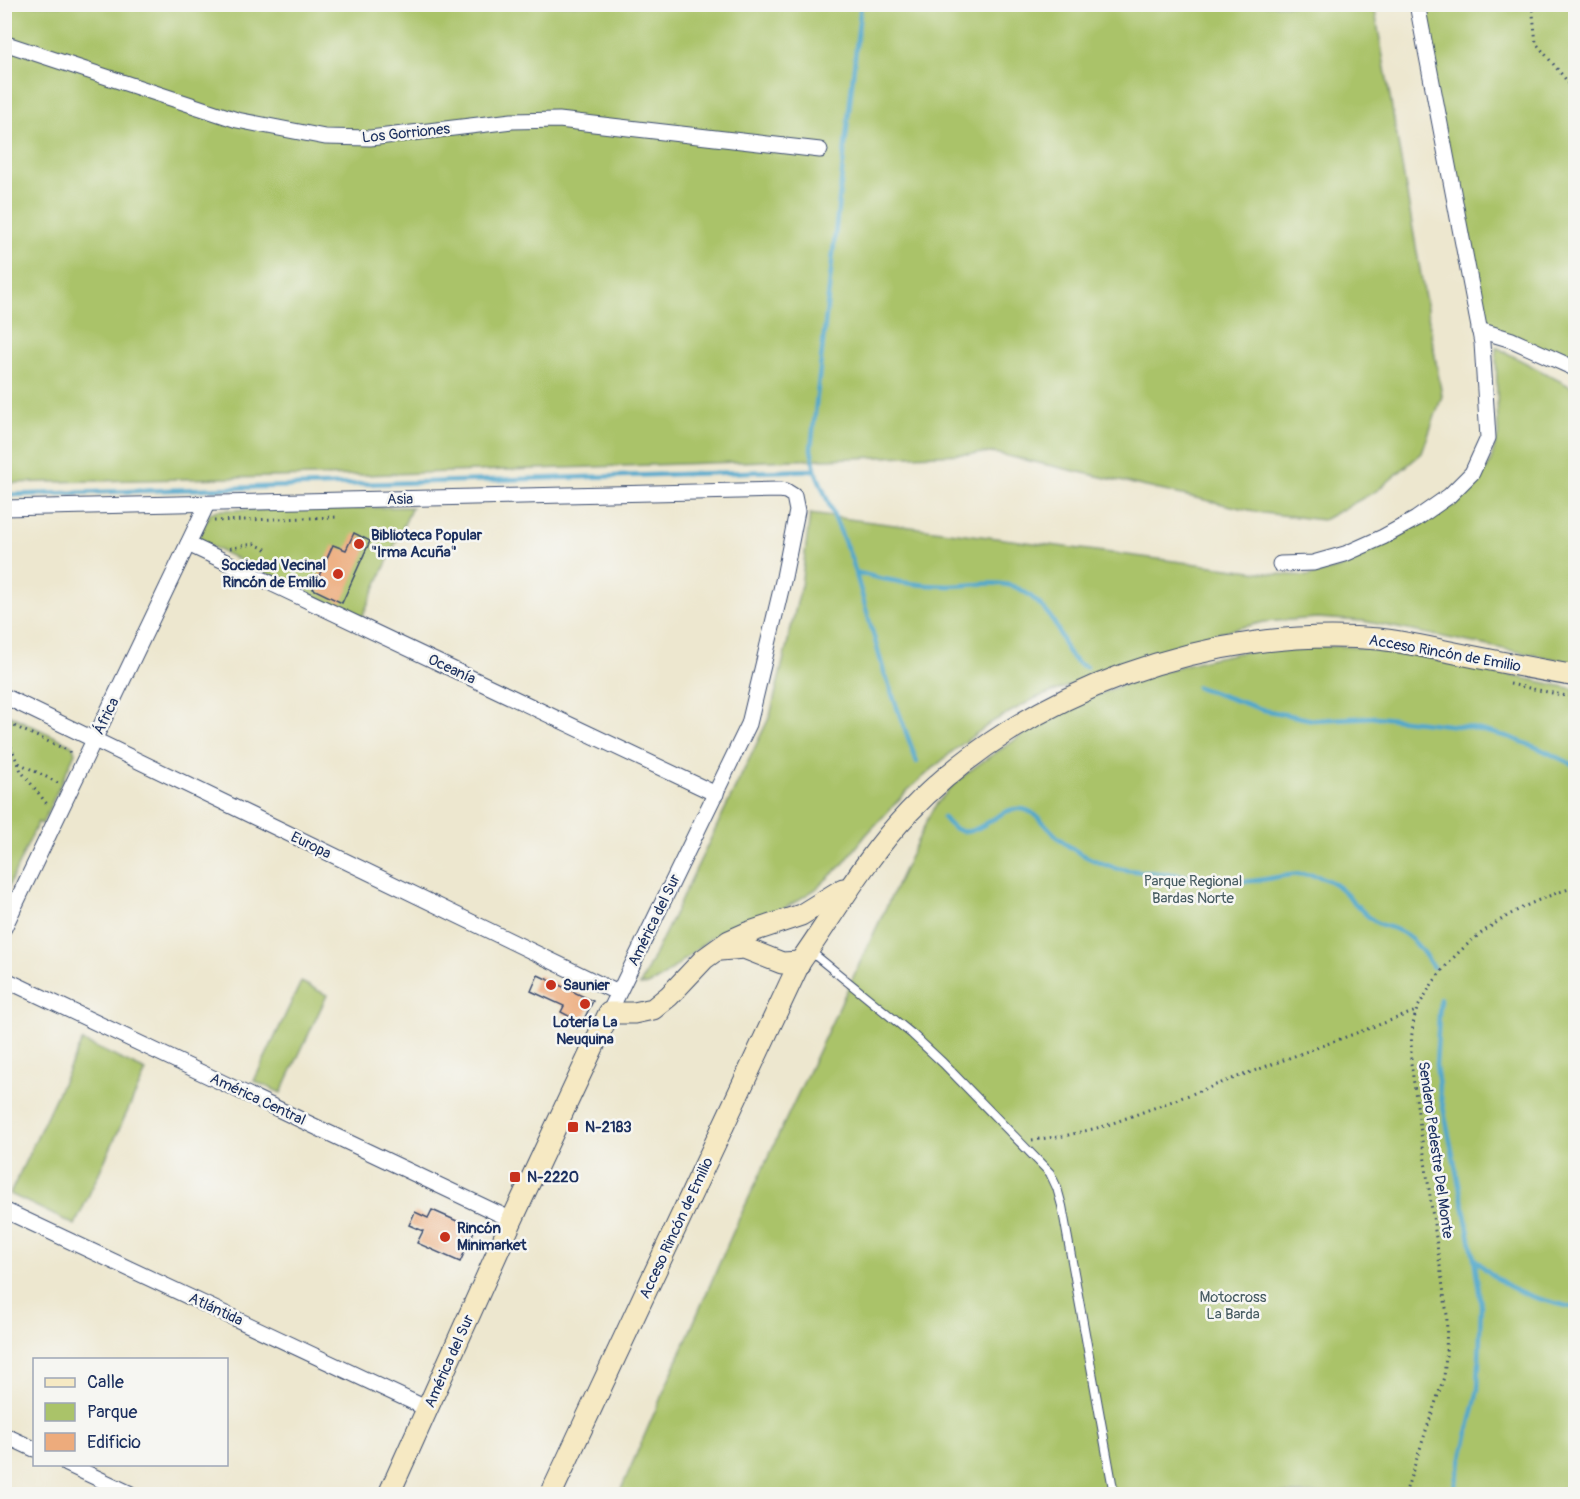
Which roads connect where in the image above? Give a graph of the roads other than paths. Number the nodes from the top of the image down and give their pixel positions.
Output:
1 (1417, 4) edge
2 (4, 44) edge
3 (820, 150) dead end
4 (1479, 330) junction
5 (1575, 369) edge
6 (794, 496) joint
7 (207, 504) junction
8 (4, 508) edge
9 (188, 544) junction
10 (1280, 564) dead end
11 (1575, 676) edge
12 (4, 696) edge
13 (94, 740) junction
14 (716, 794) junction
15 (853, 882) junction
16 (4, 928) edge
17 (715, 951) junction
18 (804, 956) junction
19 (4, 979) edge
20 (618, 993) junction
21 (609, 1013) junction
22 (4, 1210) edge
23 (512, 1220) junction
24 (428, 1409) junction
25 (4, 1435) edge
26 (33, 1449) edge
27 (71, 1466) edge
28 (123, 1493) edge
29 (390, 1494) edge
30 (551, 1494) edge
31 (1114, 1494) edge

1 - 4 street
2 - 3 street, Los Gorriones
4 - 5 street
4 - 10 street
6 - 7 street, Asia
6 - 14 street, América del Sur
7 - 8 street, Asia
7 - 9 street, África
9 - 13 street, África
9 - 14 street, Oceanía
11 - 15 main road, Acceso Rincón de Emilio
12 - 13 street, Europa
13 - 16 street, África
13 - 20 street, Europa
14 - 20 street, América del Sur
15 - 17 main road, Acceso Rincón de Emilio
15 - 18 main road, Acceso Rincón de Emilio
17 - 18 main road
17 - 21 main road, Acceso Rincón de Emilio
18 - 30 main road, Acceso Rincón de Emilio
18 - 31 lane
19 - 23 street, América Central
20 - 21 street, América del Sur
21 - 23 main road, América del Sur
22 - 24 street, Atlántida
23 - 24 main road, América del Sur
24 - 29 main road, América del Sur
25 - 26 street
27 - 28 street

